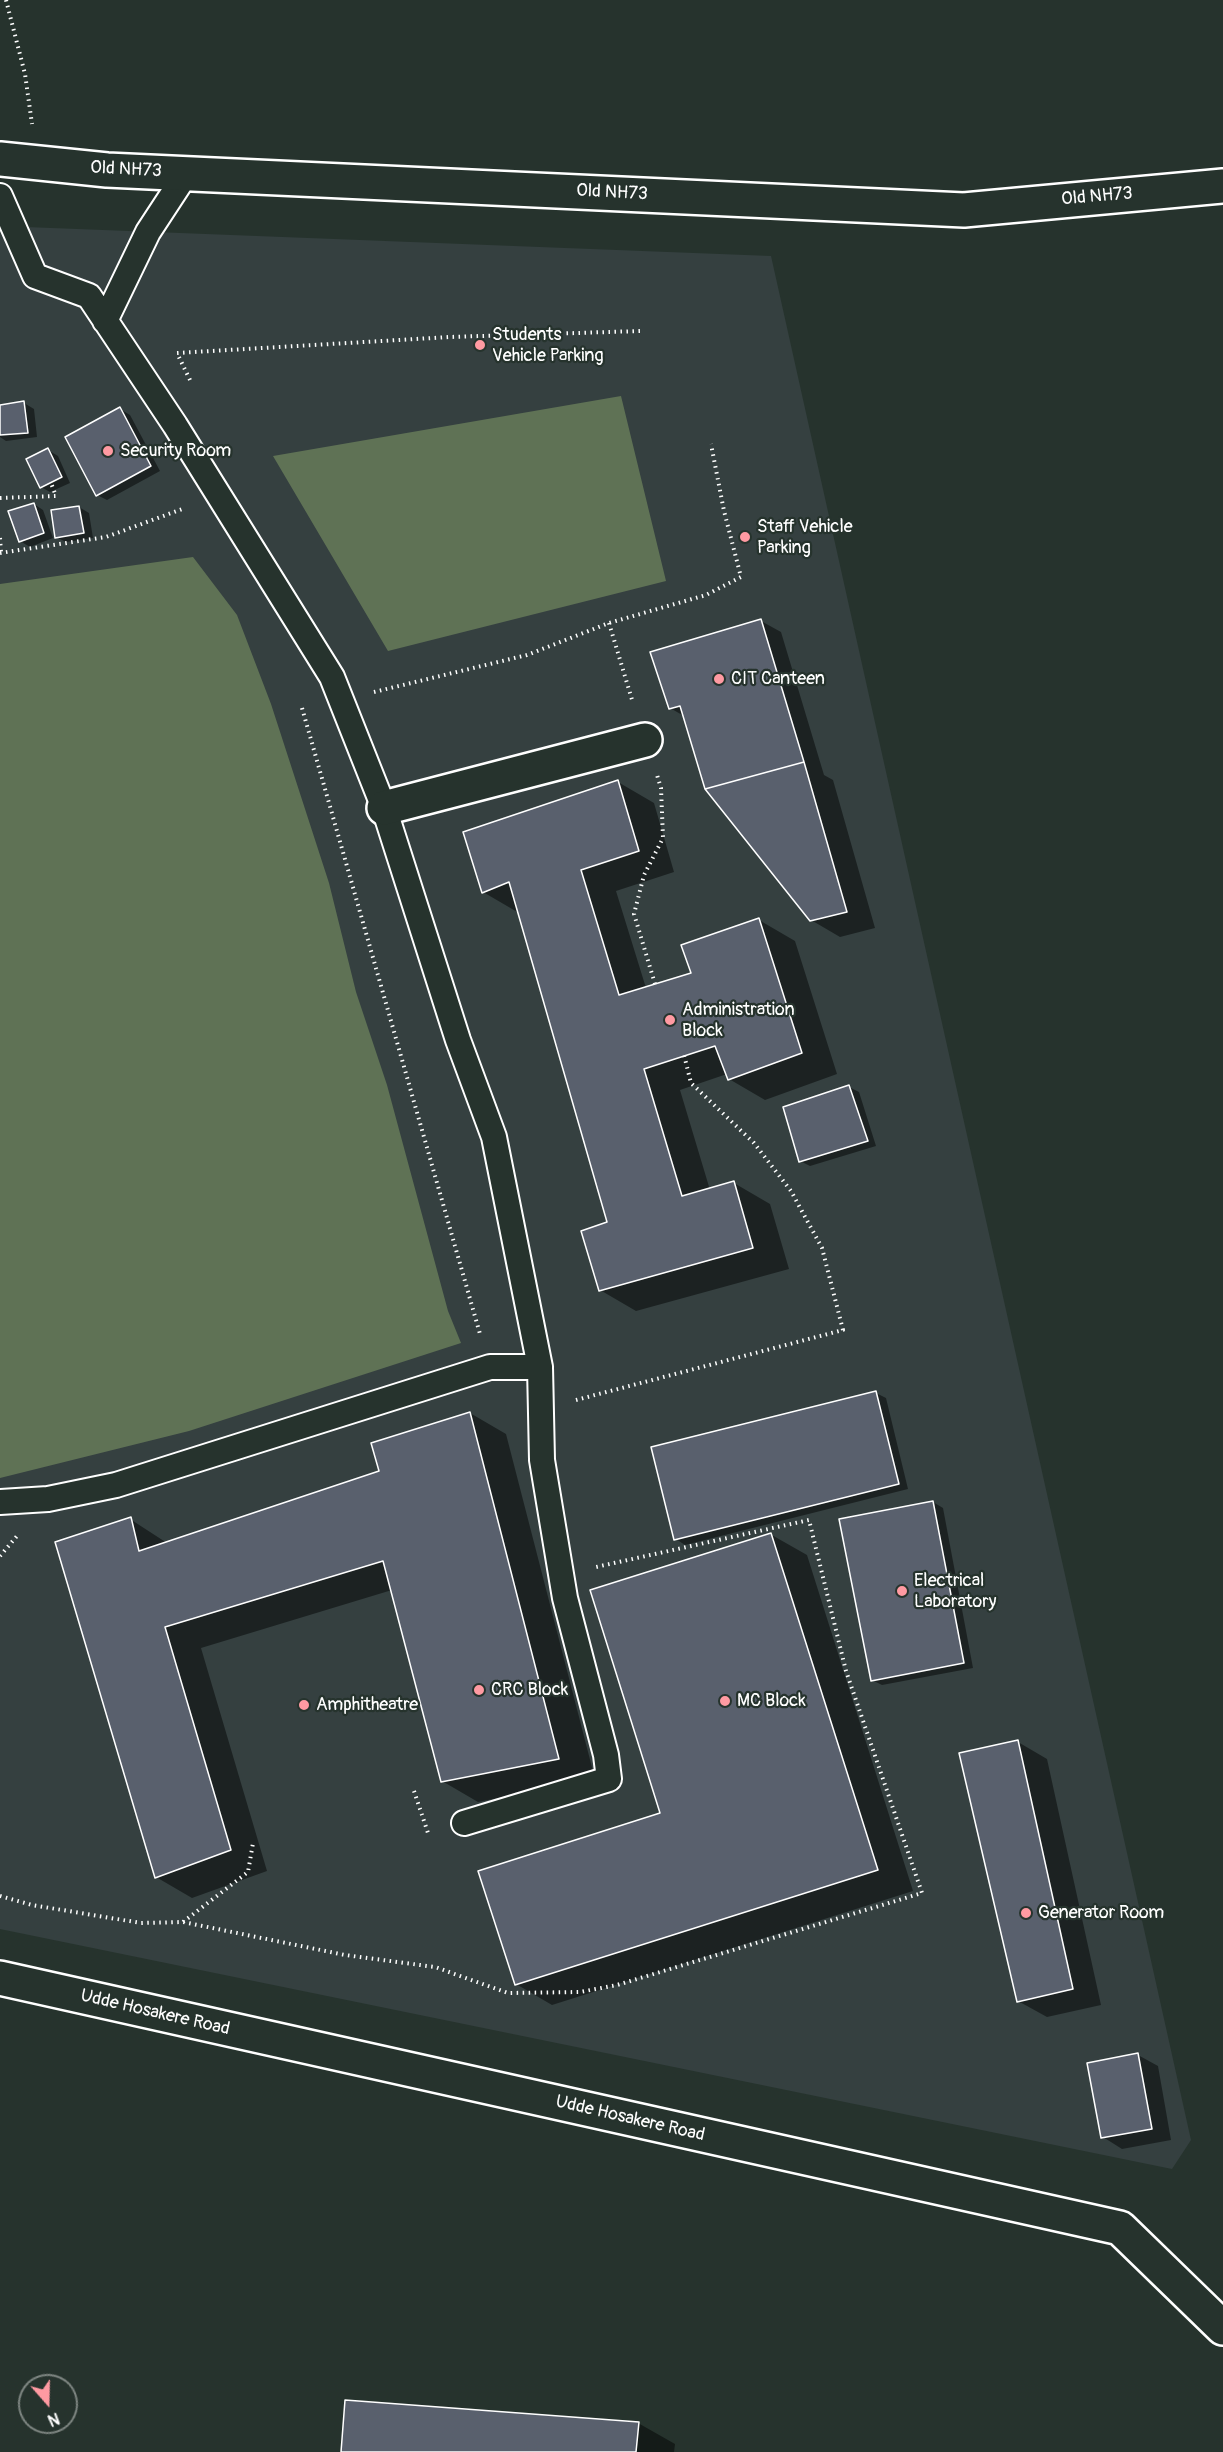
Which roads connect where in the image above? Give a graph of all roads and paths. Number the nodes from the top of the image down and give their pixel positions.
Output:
1 (6, 0) edge
2 (0, 159) edge
3 (38, 164) junction
4 (186, 174) junction
5 (1223, 186) edge
6 (0, 196) edge
7 (105, 321) junction
8 (640, 331) dead end
9 (191, 382) dead end
10 (711, 444) dead end
11 (51, 483) dead end
12 (0, 498) edge
13 (189, 507) dead end
14 (0, 538) edge
15 (1, 553) edge
16 (609, 623) junction
17 (370, 682) dead end
18 (377, 691) junction
19 (341, 700) junction
20 (302, 708) dead end
21 (645, 740) junction
22 (384, 808) junction
23 (655, 984) dead end
24 (684, 1055) dead end
25 (490, 1367) junction
26 (540, 1367) junction
27 (541, 1410) junction
28 (0, 1502) edge
29 (562, 1575) junction
30 (464, 1823) dead end
31 (253, 1843) dead end
32 (0, 1896) edge
33 (183, 1922) junction
34 (0, 1978) edge
35 (1223, 2328) edge

1 - 3 path
2 - 3 street, Old NH73
3 - 4 street, Old NH73
4 - 5 street, Old NH73
4 - 7 lane
6 - 7 lane
7 - 19 lane
8 - 9 path
10 - 16 path
11 - 12 path
13 - 15 path
14 - 15 path
16 - 18 path
16 - 21 path
17 - 18 path
18 - 19 path
19 - 22 lane
20 - 25 path
21 - 22 street
21 - 23 path
22 - 26 lane
24 - 27 path
25 - 26 lane
25 - 28 lane
26 - 27 lane
27 - 29 lane
29 - 30 lane
29 - 33 path
31 - 33 path
32 - 33 path
34 - 35 street, Udde Hosakere Road

